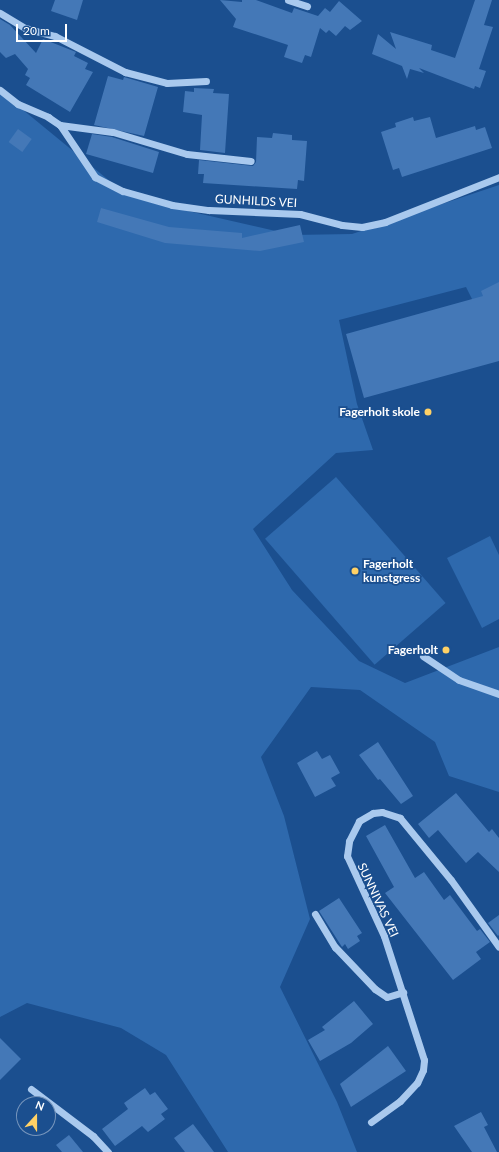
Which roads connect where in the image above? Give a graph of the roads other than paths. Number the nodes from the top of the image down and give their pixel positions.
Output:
1 (288, 0) edge
2 (307, 6) dead end
3 (0, 13) edge
4 (206, 81) dead end
5 (0, 90) edge
6 (60, 125) junction
7 (251, 161) dead end
8 (499, 178) edge
9 (423, 656) dead end
10 (499, 694) edge
11 (315, 914) dead end
12 (499, 947) edge
13 (403, 992) junction
14 (31, 1089) dead end
15 (371, 1122) dead end
16 (108, 1152) edge

1 - 2 street
3 - 4 street
5 - 6 street, GUNHILDS VEI
6 - 7 street, GUNHILDS VEI
6 - 8 street, GUNHILDS VEI
9 - 10 street
11 - 13 street
12 - 13 street, SUNNIVAS VEI
13 - 15 street, SUNNIVAS VEI
14 - 16 street

